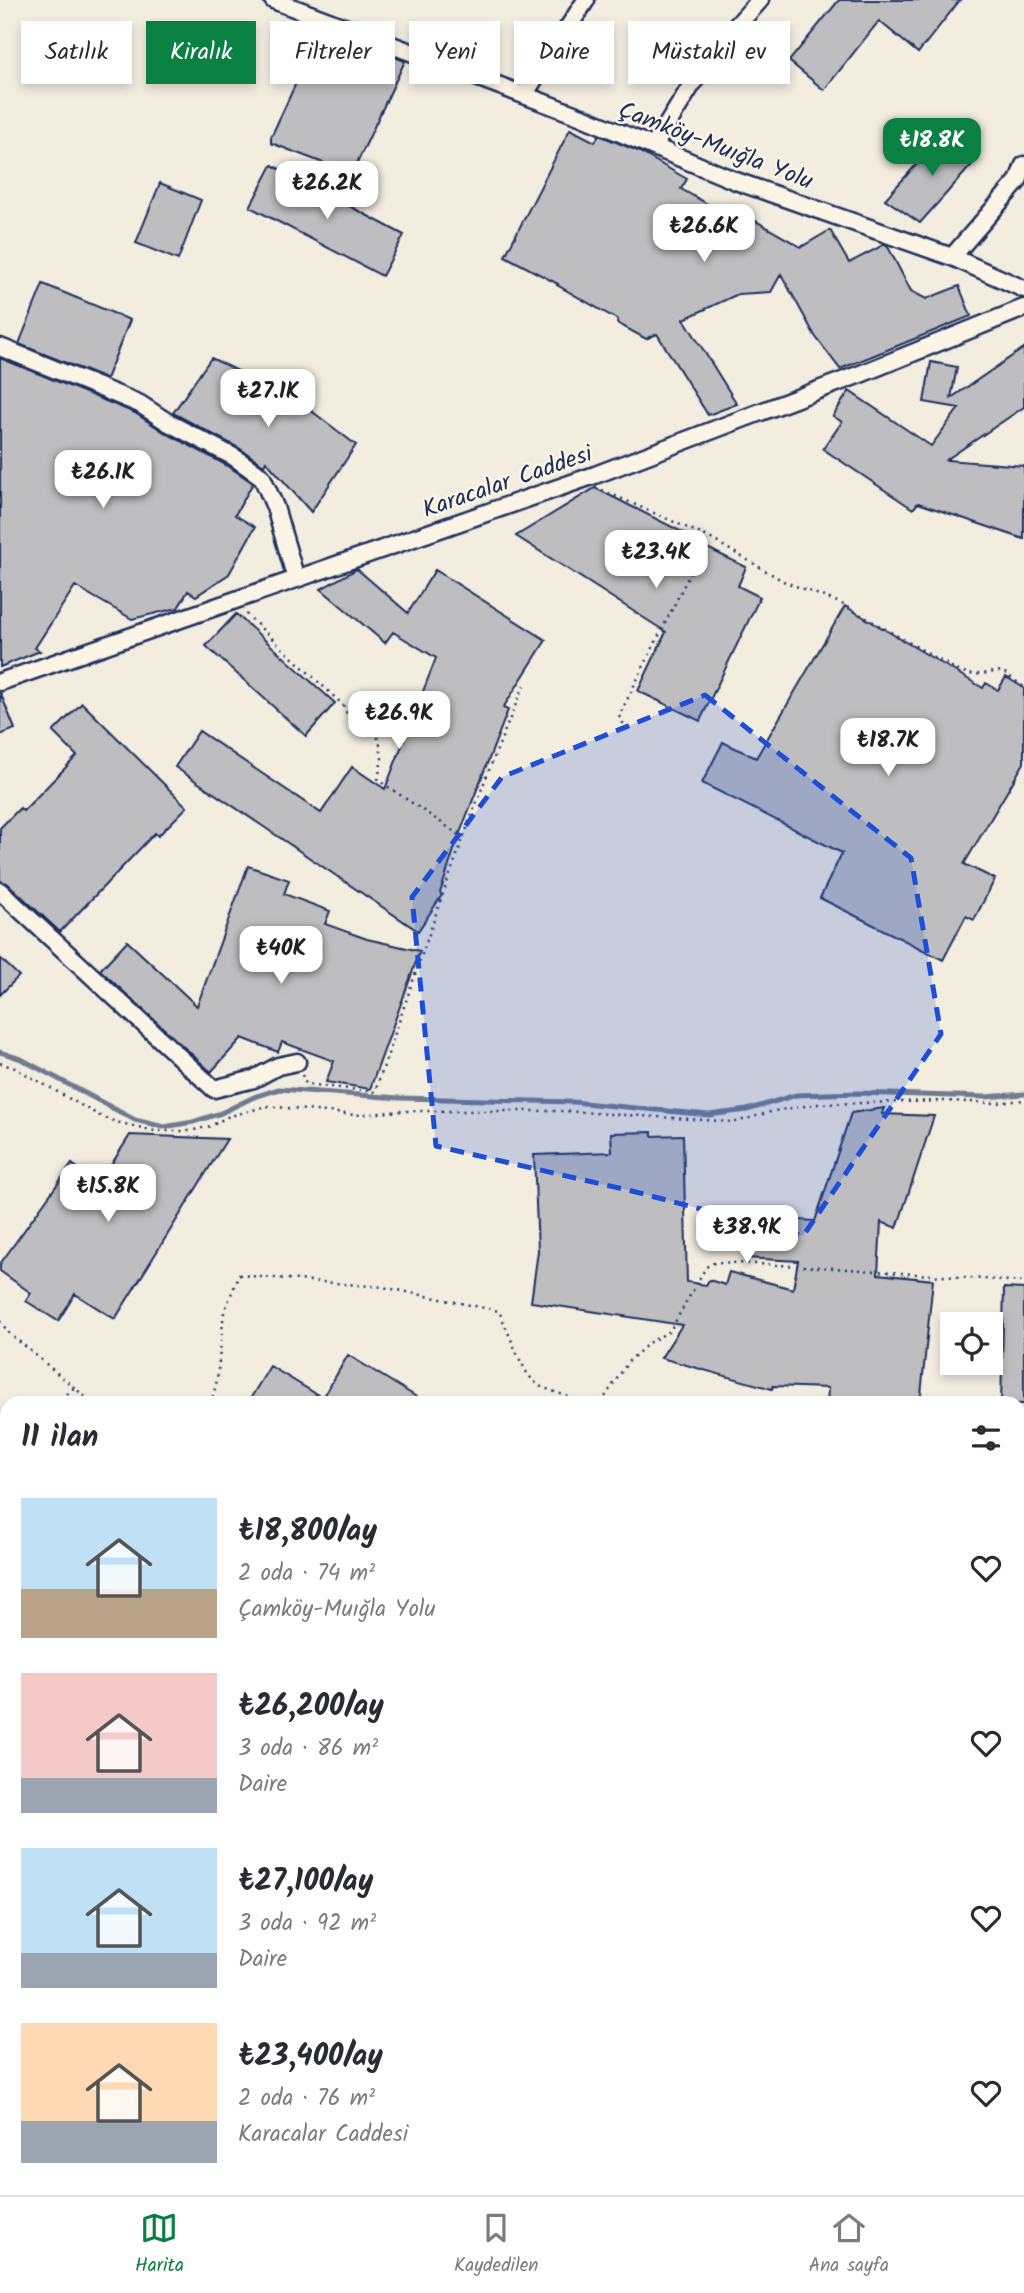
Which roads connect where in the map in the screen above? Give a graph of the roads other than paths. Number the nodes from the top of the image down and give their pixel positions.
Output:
1 (272, 0) edge
2 (586, 0) edge
3 (760, 0) edge
4 (524, 95) junction
5 (654, 146) junction
6 (1024, 164) edge
7 (952, 257) junction
8 (1024, 289) edge
9 (1024, 308) edge
10 (0, 347) edge
11 (296, 579) junction
12 (0, 682) edge
13 (0, 891) edge
14 (297, 1062) road end

1 - 4 street, Çamköy-Muığla Yolu
2 - 4 street
3 - 5 street
4 - 5 street, Çamköy-Muığla Yolu
5 - 7 street, Çamköy-Muığla Yolu
6 - 7 street
7 - 8 street, Çamköy-Muığla Yolu
9 - 11 street, Karacalar Caddesi
10 - 11 street
11 - 12 street, Karacalar Caddesi
13 - 14 street

